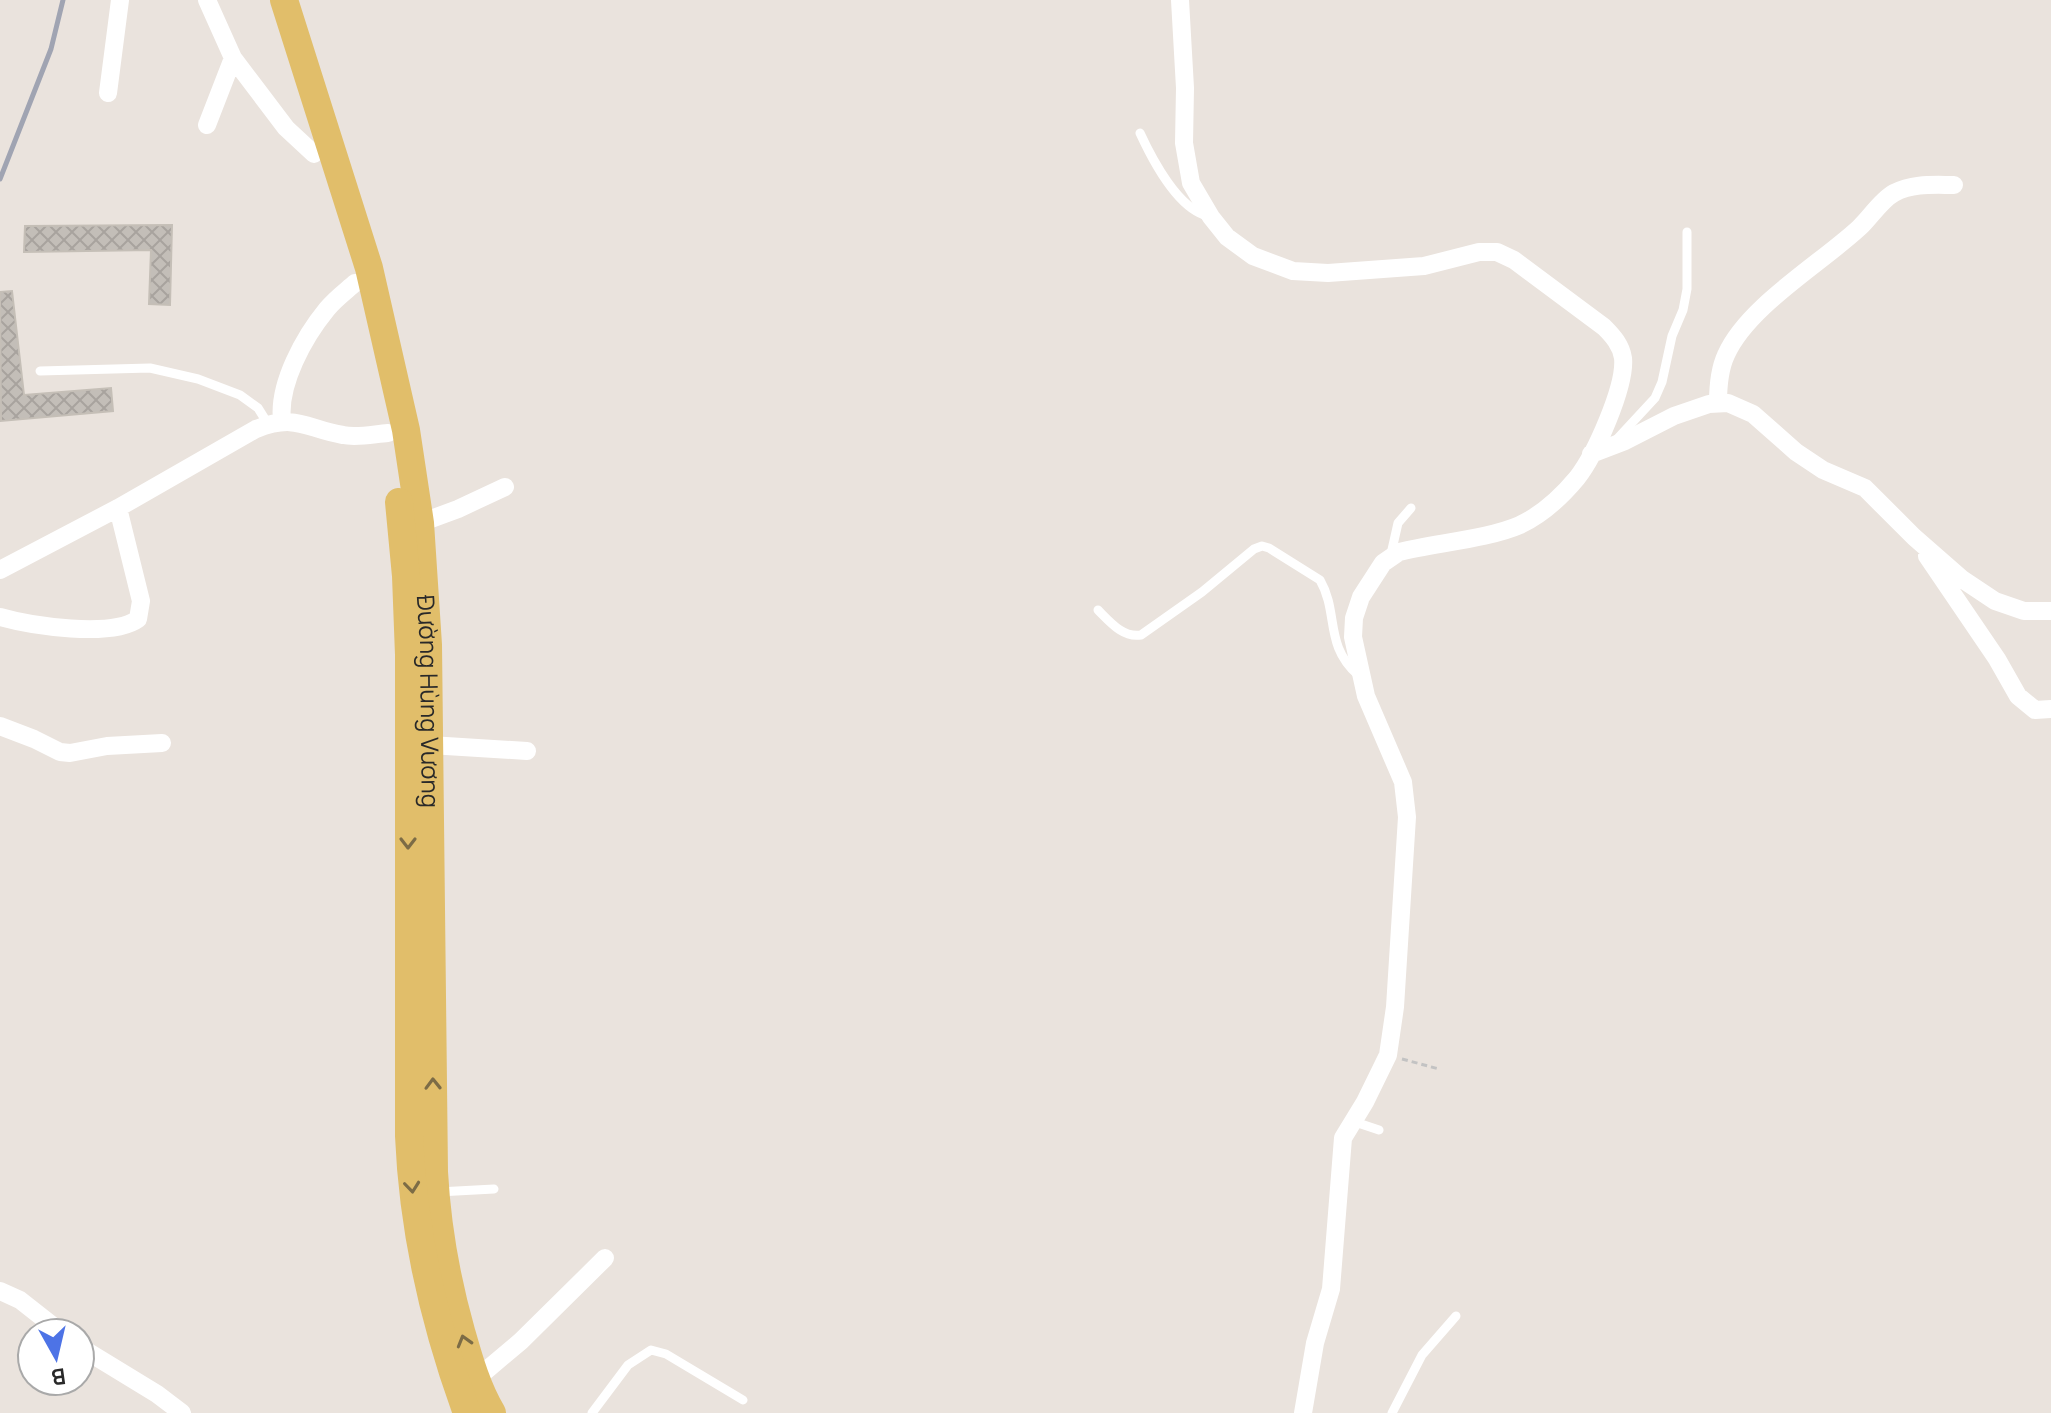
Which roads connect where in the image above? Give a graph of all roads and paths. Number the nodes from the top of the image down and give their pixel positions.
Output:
1 (120, 0) edge
2 (207, 0) edge
3 (265, 0) edge
4 (284, 0) edge
5 (1180, 0) edge
6 (233, 58) junction
7 (108, 93) dead end
8 (207, 125) dead end
9 (1140, 133) dead end
10 (324, 165) junction
11 (1954, 185) dead end
12 (1211, 217) junction
13 (1687, 232) dead end
14 (355, 283) junction
15 (40, 371) dead end
16 (1718, 403) junction
17 (275, 422) junction
18 (397, 431) junction
19 (1600, 451) junction
20 (505, 487) dead end
21 (118, 508) junction
22 (1411, 508) dead end
23 (420, 523) junction
24 (1914, 537) junction
25 (1391, 558) junction
26 (0, 570) edge
27 (1098, 610) dead end
28 (2051, 611) edge
29 (0, 617) edge
30 (1360, 677) junction
31 (2051, 709) edge
32 (0, 726) edge
33 (162, 743) dead end
34 (430, 745) junction
35 (527, 751) dead end
36 (1352, 1121) junction
37 (1379, 1130) dead end
38 (494, 1189) dead end
39 (435, 1192) junction
40 (605, 1258) dead end
41 (0, 1291) edge
42 (1456, 1316) dead end
43 (42, 1317) edge
44 (96, 1357) edge
45 (476, 1379) junction
46 (743, 1400) dead end
47 (182, 1413) edge
48 (467, 1413) edge
49 (492, 1413) edge
50 (592, 1413) edge
51 (1303, 1413) edge
52 (1392, 1413) edge

1 - 7 street
2 - 6 street
3 - 10 main road, Đường Hùng Vương
4 - 10 main road, Đường Hùng Vương
5 - 12 street
6 - 8 street
6 - 10 street
9 - 12 lane
10 - 14 main road, Đường Hùng Vương
10 - 18 main road, Đường Hùng Vương
11 - 16 street
12 - 19 street
13 - 19 lane
14 - 17 street
14 - 18 main road, Đường Hùng Vương
15 - 17 lane
16 - 19 street
16 - 24 street
17 - 18 street
17 - 21 street
18 - 23 main road, Đường Hùng Vương
18 -> 48 main road, Đường Hùng Vương
19 - 25 street
20 - 23 street
21 - 26 street
21 - 29 street
22 - 25 lane
23 - 34 main road, Đường Hùng Vương
24 - 28 street
24 - 31 street
25 - 30 street
27 - 30 lane
30 - 36 street
32 - 33 street
34 - 35 street
39 -> 34 main road, Đường Hùng Vương
36 - 37 lane
36 - 51 street
38 - 39 lane
45 -> 39 main road, Đường Hùng Vương
40 - 45 street
41 - 43 street
42 - 52 lane
44 - 47 street
45 - 49 main road, Đường Hùng Vương
46 - 50 lane

